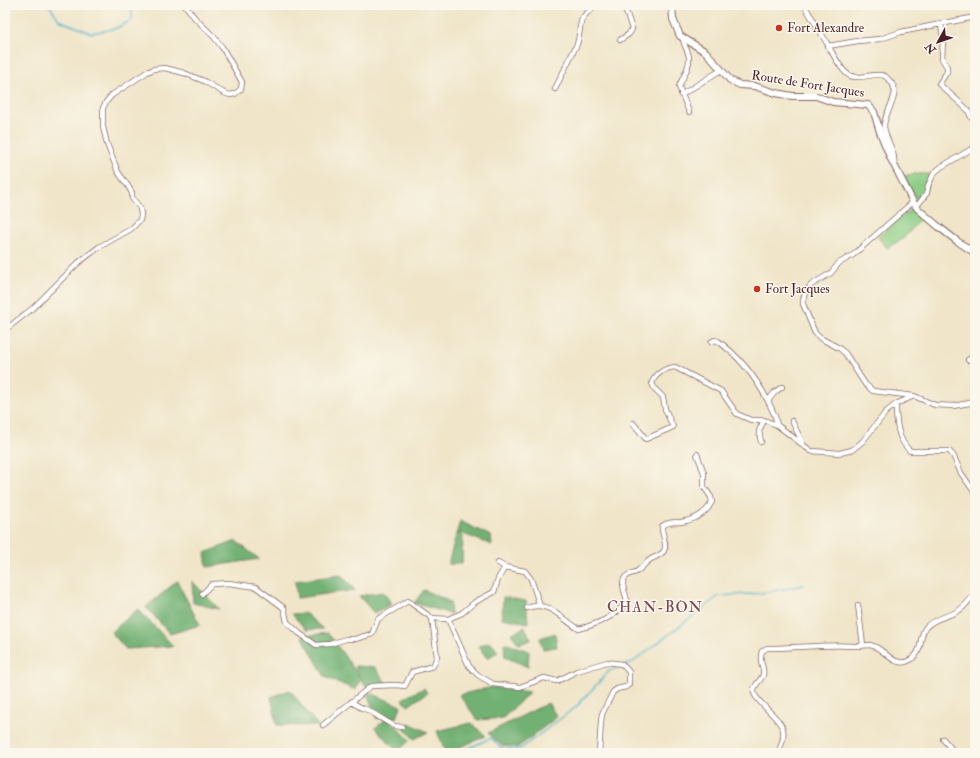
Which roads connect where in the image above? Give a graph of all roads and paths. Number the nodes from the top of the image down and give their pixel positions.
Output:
1 (185, 5) edge
2 (594, 5) edge
3 (622, 5) edge
4 (672, 5) edge
5 (804, 5) edge
6 (975, 17) edge
7 (941, 24) junction
8 (683, 38) junction
9 (620, 40) dead end
10 (828, 46) junction
11 (721, 70) junction
12 (555, 89) dead end
13 (682, 95) junction
14 (689, 112) dead end
15 (971, 117) dead end
16 (975, 147) edge
17 (894, 164) junction
18 (915, 204) junction
19 (975, 253) edge
20 (5, 330) edge
21 (711, 342) dead end
22 (975, 355) edge
23 (968, 360) dead end
24 (782, 387) dead end
25 (914, 396) junction
26 (768, 401) junction
27 (975, 402) edge
28 (896, 404) junction
29 (764, 420) junction
30 (792, 421) dead end
31 (633, 423) dead end
32 (777, 425) junction
33 (646, 439) junction
34 (641, 441) dead end
35 (761, 442) dead end
36 (805, 447) junction
37 (697, 454) dead end
38 (975, 493) edge
39 (498, 563) dead end
40 (505, 567) junction
41 (202, 594) dead end
42 (975, 594) edge
43 (540, 606) junction
44 (858, 606) dead end
45 (527, 608) dead end
46 (432, 618) junction
47 (448, 619) junction
48 (863, 645) junction
49 (351, 702) junction
50 (323, 725) dead end
51 (402, 727) dead end
52 (943, 739) dead end
53 (599, 753) edge
54 (778, 753) edge
55 (955, 753) edge

1 - 20 street
2 - 12 street
3 - 9 street
4 - 8 street, Route de Fort Jacques
5 - 10 street
6 - 7 street
7 - 10 street
7 - 15 street
8 - 11 street, Route de Fort Jacques
8 - 13 street
10 - 17 street
11 - 13 street
11 - 17 street, Route de Fort Jacques
13 - 14 street
16 - 18 street
17 - 18 street, Route de Fort Jacques
18 - 19 street, Route de Fort Jacques
18 - 25 street
21 - 26 street
22 - 23 street
24 - 26 street
25 - 27 street
25 - 28 street
26 - 32 street
28 - 36 street
28 - 38 street
29 - 32 street
29 - 33 street
29 - 35 street
30 - 36 street
31 - 33 street
32 - 36 street
33 - 34 street
37 - 43 street
39 - 40 street
40 - 43 street
40 - 47 street
41 - 46 street
42 - 48 street
43 - 45 street
44 - 48 street
46 - 47 street
46 - 49 street
47 - 53 street
48 - 54 street
49 - 50 street
49 - 51 street
52 - 55 street

